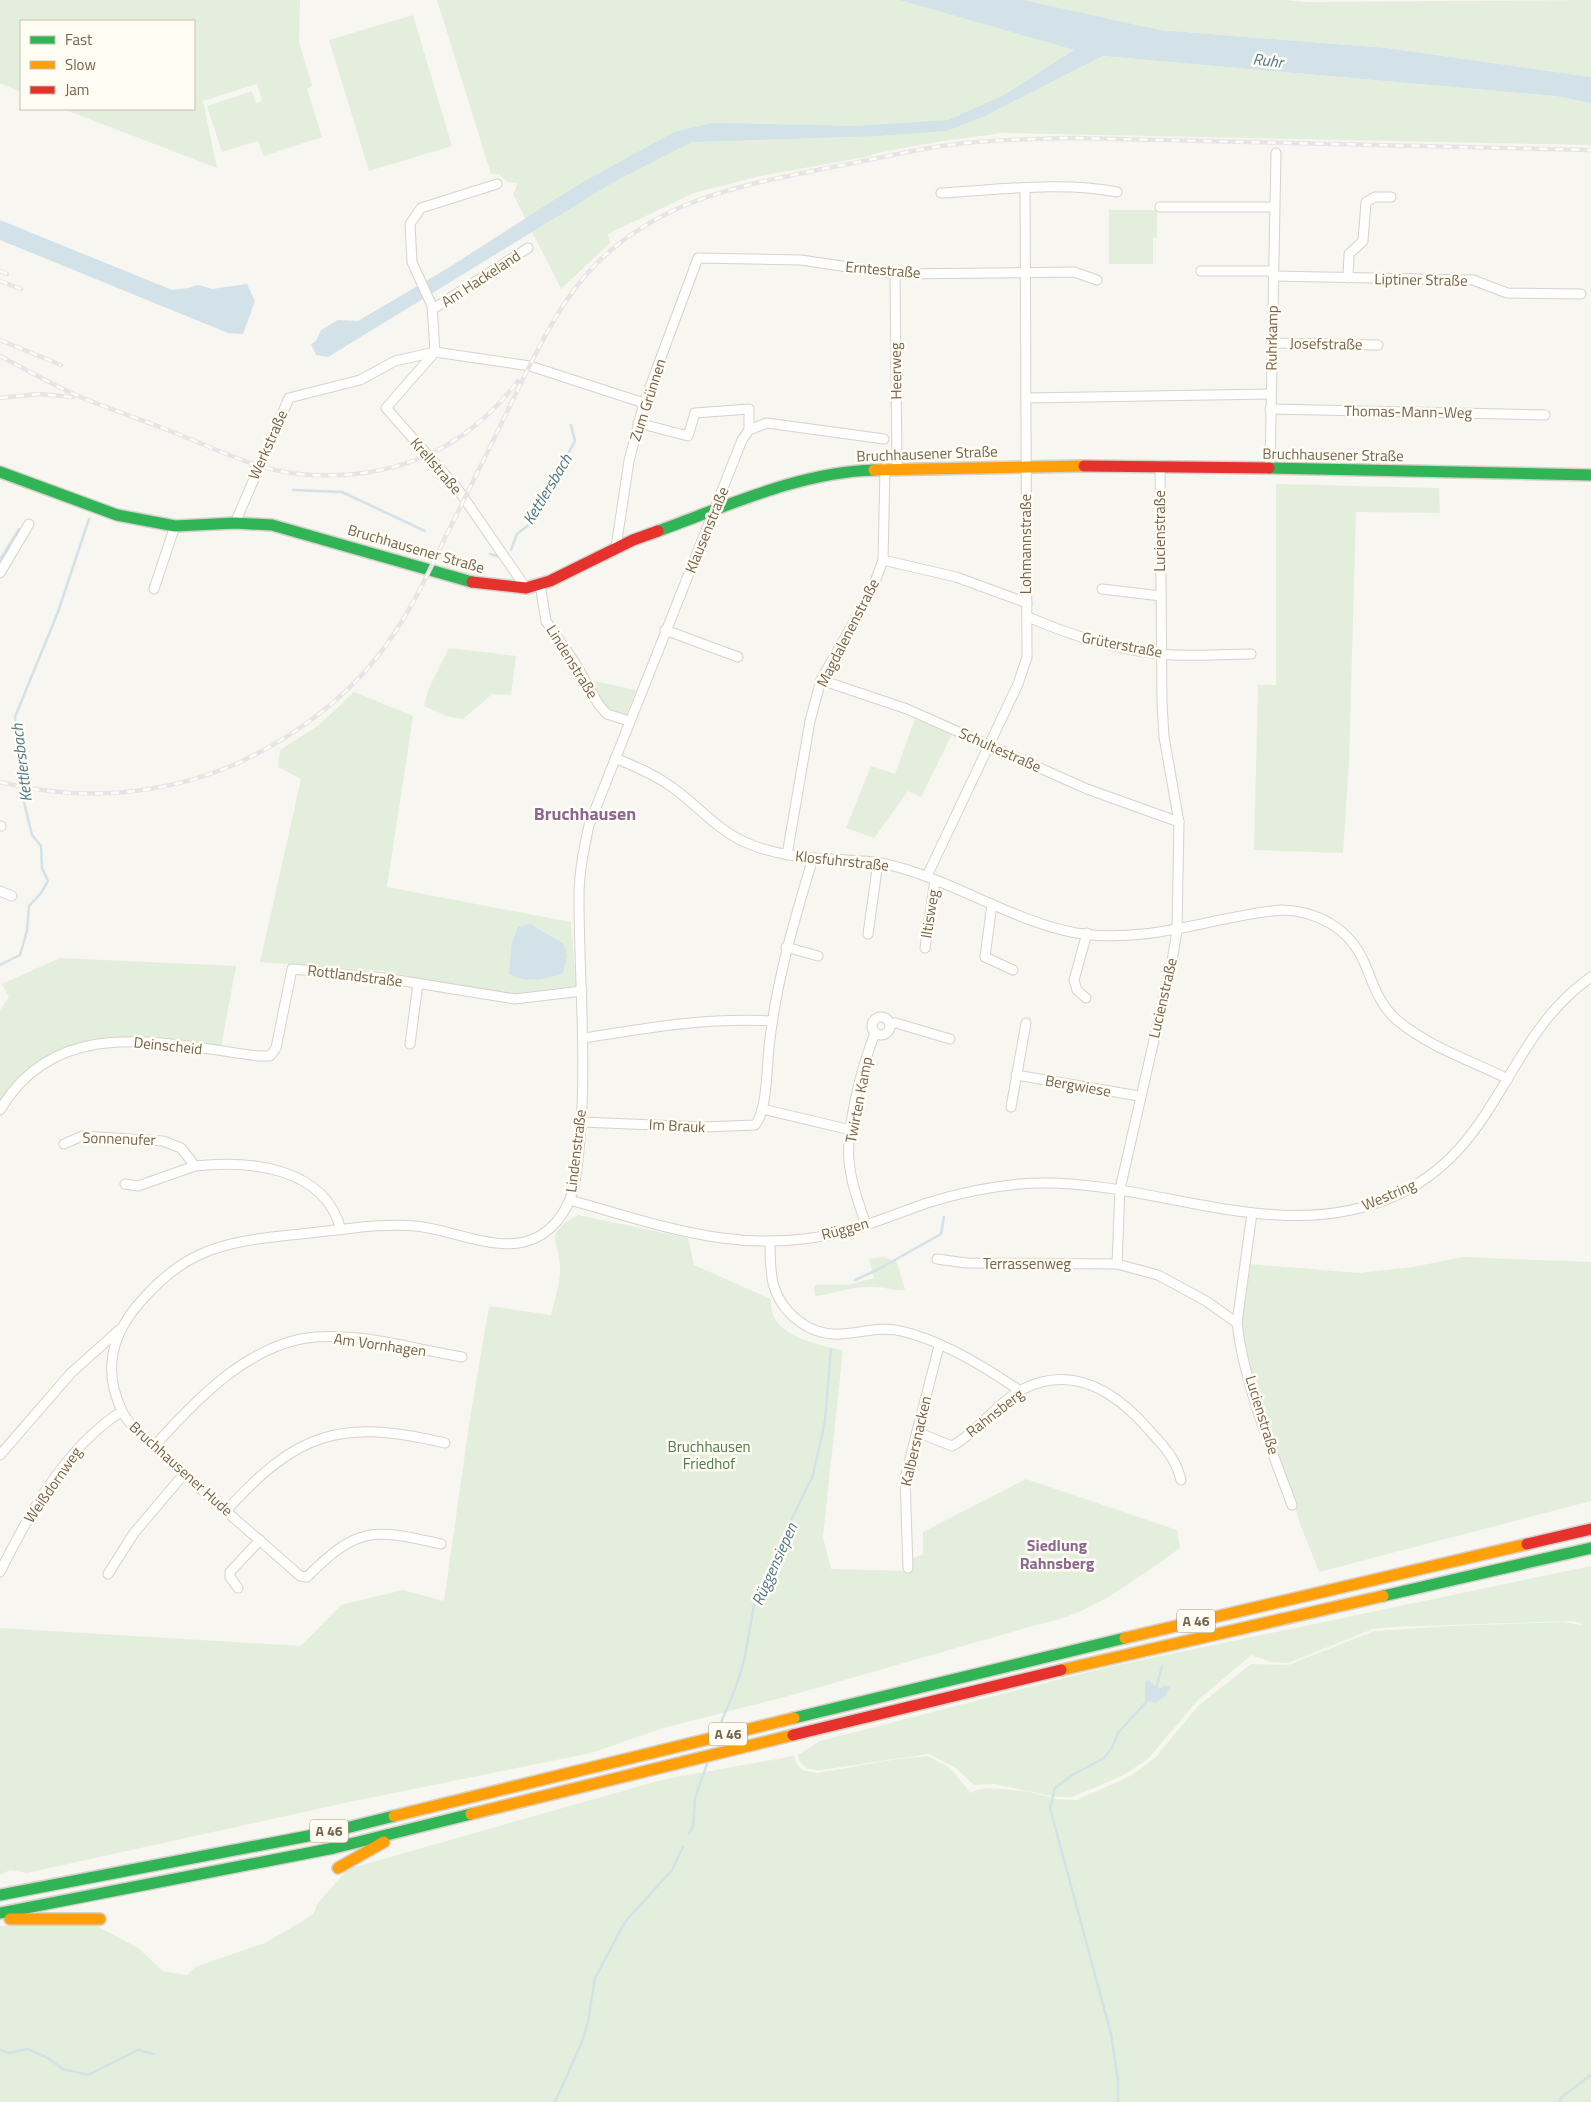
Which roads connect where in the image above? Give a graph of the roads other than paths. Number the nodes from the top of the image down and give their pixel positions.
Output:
1 (1276, 153) dead end
2 (497, 184) dead end
3 (1025, 188) junction
4 (1117, 192) dead end
5 (941, 193) dead end
6 (1391, 197) dead end
7 (1160, 207) dead end
8 (1274, 207) junction
9 (528, 248) dead end
10 (698, 258) joint
11 (1201, 271) dead end
12 (895, 274) junction
13 (1025, 274) junction
14 (1273, 274) junction
15 (1348, 278) junction
16 (1097, 280) dead end
17 (1581, 294) dead end
18 (433, 307) junction
19 (1273, 343) junction
20 (1378, 345) dead end
21 (435, 352) junction
22 (1271, 394) junction
23 (1026, 398) junction
24 (644, 403) junction
25 (1270, 409) junction
26 (1545, 415) dead end
27 (638, 423) junction
28 (749, 430) junction
29 (884, 439) dead end
30 (1026, 466) junction
31 (1160, 466) junction
32 (885, 468) junction
33 (897, 468) junction
34 (1270, 468) junction
35 (0, 472) edge
36 (1591, 475) edge
37 (715, 510) junction
38 (234, 523) junction
39 (29, 524) dead end
40 (175, 526) junction
41 (616, 547) junction
42 (883, 560) junction
43 (0, 573) edge
44 (540, 584) junction
45 (526, 588) junction
46 (1102, 589) dead end
47 (154, 590) dead end
48 (1160, 596) junction
49 (1027, 603) junction
50 (1028, 616) junction
51 (665, 630) junction
52 (1161, 654) junction
53 (1251, 654) dead end
54 (738, 657) dead end
55 (821, 680) junction
56 (629, 721) junction
57 (989, 744) junction
58 (615, 758) junction
59 (1179, 822) junction
60 (787, 855) junction
61 (813, 858) junction
62 (878, 862) junction
63 (931, 878) junction
64 (0, 891) edge
65 (12, 896) dead end
66 (992, 904) junction
67 (1177, 931) junction
68 (1087, 933) junction
69 (868, 934) dead end
70 (786, 947) junction
71 (925, 948) dead end
72 (818, 956) dead end
73 (292, 969) joint
74 (1013, 970) dead end
75 (1591, 977) edge
76 (418, 984) junction
77 (582, 991) junction
78 (1086, 998) dead end
79 (772, 1021) junction
80 (1026, 1023) dead end
81 (890, 1024) junction
82 (875, 1033) junction
83 (584, 1038) junction
84 (950, 1039) dead end
85 (410, 1044) dead end
86 (1016, 1075) junction
87 (1508, 1079) junction
88 (1139, 1096) junction
89 (1011, 1107) dead end
90 (762, 1109) junction
91 (0, 1110) edge
92 (581, 1122) junction
93 (851, 1130) junction
94 (64, 1144) dead end
95 (195, 1166) junction
96 (125, 1184) dead end
97 (1120, 1189) junction
98 (570, 1200) junction
99 (1252, 1213) junction
100 (866, 1225) junction
101 (342, 1230) junction
102 (770, 1241) junction
103 (936, 1259) dead end
104 (1117, 1264) junction
105 (141, 1300) joint
106 (1237, 1323) junction
107 (119, 1330) junction
108 (939, 1346) junction
109 (462, 1357) dead end
110 (1020, 1391) junction
111 (122, 1411) junction
112 (917, 1432) junction
113 (445, 1443) dead end
114 (154, 1446) junction
115 (0, 1455) edge
116 (184, 1474) junction
117 (1181, 1480) dead end
118 (1292, 1505) dead end
119 (226, 1511) junction
120 (1591, 1529) edge
121 (263, 1543) junction
122 (442, 1544) dead end
123 (1591, 1548) edge
124 (908, 1568) dead end
125 (0, 1572) edge
126 (108, 1574) dead end
127 (238, 1588) dead end
128 (467, 1816) junction
129 (338, 1868) dead end
130 (0, 1895) edge
131 (0, 1913) edge
132 (100, 1919) dead end
133 (0, 1920) edge

1 - 8 street, Ruhrkamp
2 - 18 street, Am Hackeland
3 - 4 street
3 - 5 street
3 - 13 street, Lohmannstraße
6 - 15 street
7 - 8 street
8 - 14 street, Ruhrkamp
9 - 18 street, Am Hackeland
10 - 12 street, Erntestraße
10 - 24 street, Zum Grünnen
11 - 14 street, Liptiner Straße
12 - 13 street, Erntestraße
12 - 33 street, Heerweg
13 - 16 street, Erntestraße
13 - 23 street, Lohmannstraße
14 - 15 street, Liptiner Straße
14 - 19 street, Ruhrkamp
15 - 17 street, Liptiner Straße
18 - 21 street, Am Hackeland
19 - 20 street, Josefstraße
19 - 22 street, Ruhrkamp
21 - 24 street
21 - 38 street, Werkstraße
21 - 45 street, Krellstraße
22 - 23 street
22 - 25 street, Ruhrkamp
23 - 30 street, Lohmannstraße
24 - 27 street, Zum Grünnen
25 - 26 street, Thomas-Mann-Weg
25 - 34 street, Ruhrkamp
27 - 28 street
27 - 41 street, Zum Grünnen
28 - 29 street
28 - 37 street, Klausenstraße
30 - 31 main road, Bruchhausener Straße
30 - 33 main road, Bruchhausener Straße
30 - 49 street, Lohmannstraße
31 - 34 main road, Bruchhausener Straße
31 - 48 street, Lucienstraße
32 - 33 main road, Bruchhausener Straße
32 - 37 main road, Bruchhausener Straße
32 - 42 street, Magdalenenstraße
34 - 36 main road, Bruchhausener Straße
35 - 40 main road, Bruchhausener Straße
37 - 41 main road, Bruchhausener Straße
37 - 51 street, Klausenstraße
38 - 40 main road, Bruchhausener Straße
38 - 45 main road, Bruchhausener Straße
39 - 43 street
40 - 47 street
41 - 44 main road, Bruchhausener Straße
42 - 49 street
42 - 55 street, Magdalenenstraße
44 - 45 main road, Bruchhausener Straße
44 - 56 street, Lindenstraße
46 - 48 street
48 - 52 street, Lucienstraße
49 - 50 street, Lohmannstraße
50 - 52 street, Grüterstraße
50 - 57 street, Lohmannstraße
51 - 54 street
51 - 56 street, Klausenstraße
52 - 53 street, Grüterstraße
52 - 59 street, Lucienstraße
55 - 57 street, Schultestraße
55 - 60 street, Magdalenenstraße
56 - 58 street, Klausenstraße
57 - 59 street, Schultestraße
57 - 63 street, Lohmannstraße
58 - 60 street, Klosfuhrstraße
58 - 77 street, Lindenstraße
59 - 67 street, Lucienstraße
60 - 61 street, Klosfuhrstraße
61 - 62 street, Klosfuhrstraße
61 - 70 street
62 - 63 street, Klosfuhrstraße
62 - 69 street
63 - 66 street, Klosfuhrstraße
63 - 71 street, Iltisweg
64 - 65 street
66 - 68 street, Klosfuhrstraße
66 - 74 street
67 - 68 street, Klosfuhrstraße
67 - 87 street, Klosfuhrstraße
67 - 88 street, Lucienstraße
68 - 78 street
70 - 72 street
70 - 79 street
73 - 76 street, Rottlandstraße
73 - 91 street, Deinscheid
75 - 87 street, Westring
76 - 77 street, Rottlandstraße
76 - 85 street, Rottlandstraße
77 - 83 street, Lindenstraße
79 - 83 street
79 - 90 street
80 - 86 street
81 - 82 street
81 - 82 street
81 - 84 street
82 - 93 street, Twirten Kamp
83 - 92 street, Lindenstraße
86 - 88 street, Bergwiese
86 - 89 street
87 - 99 street, Westring
88 - 97 street, Lucienstraße
90 - 92 street, Im Brauk
90 - 93 street
92 - 98 street, Lindenstraße
93 - 100 street, Twirten Kamp
94 - 95 street, Sonnenufer
95 - 96 street
95 - 101 street
97 - 99 street, Westring
97 - 100 street, Rüggen
97 - 104 street, Lucienstraße
98 - 101 street, Lindenstraße
98 - 102 street, Rüggen
99 - 106 street, Lucienstraße
100 - 102 street, Rüggen
101 - 105 street, Lindenstraße
102 - 108 street
103 - 104 street, Terrassenweg
104 - 106 street
105 - 107 street, Bruchhausener Hude
106 - 118 street, Lucienstraße
107 - 111 street, Bruchhausener Hude
107 - 115 street
108 - 110 street
108 - 112 street, Kalbersnacken
109 - 114 street, Am Vornhagen
110 - 112 street, Rahnsberg
110 - 117 street, Rahnsberg
111 - 114 street, Bruchhausener Hude
111 - 125 street, Weißdornweg
112 - 124 street, Kalbersnacken
113 - 119 street
114 - 116 street, Bruchhausener Hude
116 - 119 street, Bruchhausener Hude
116 - 126 street
119 - 121 street, Bruchhausener Hude
120 - 130 main road, A 46
121 - 122 street, Bruchhausener Hude
121 - 127 street
123 - 128 main road, A 46
128 - 129 main road
128 - 131 main road, A 46
132 - 133 main road

